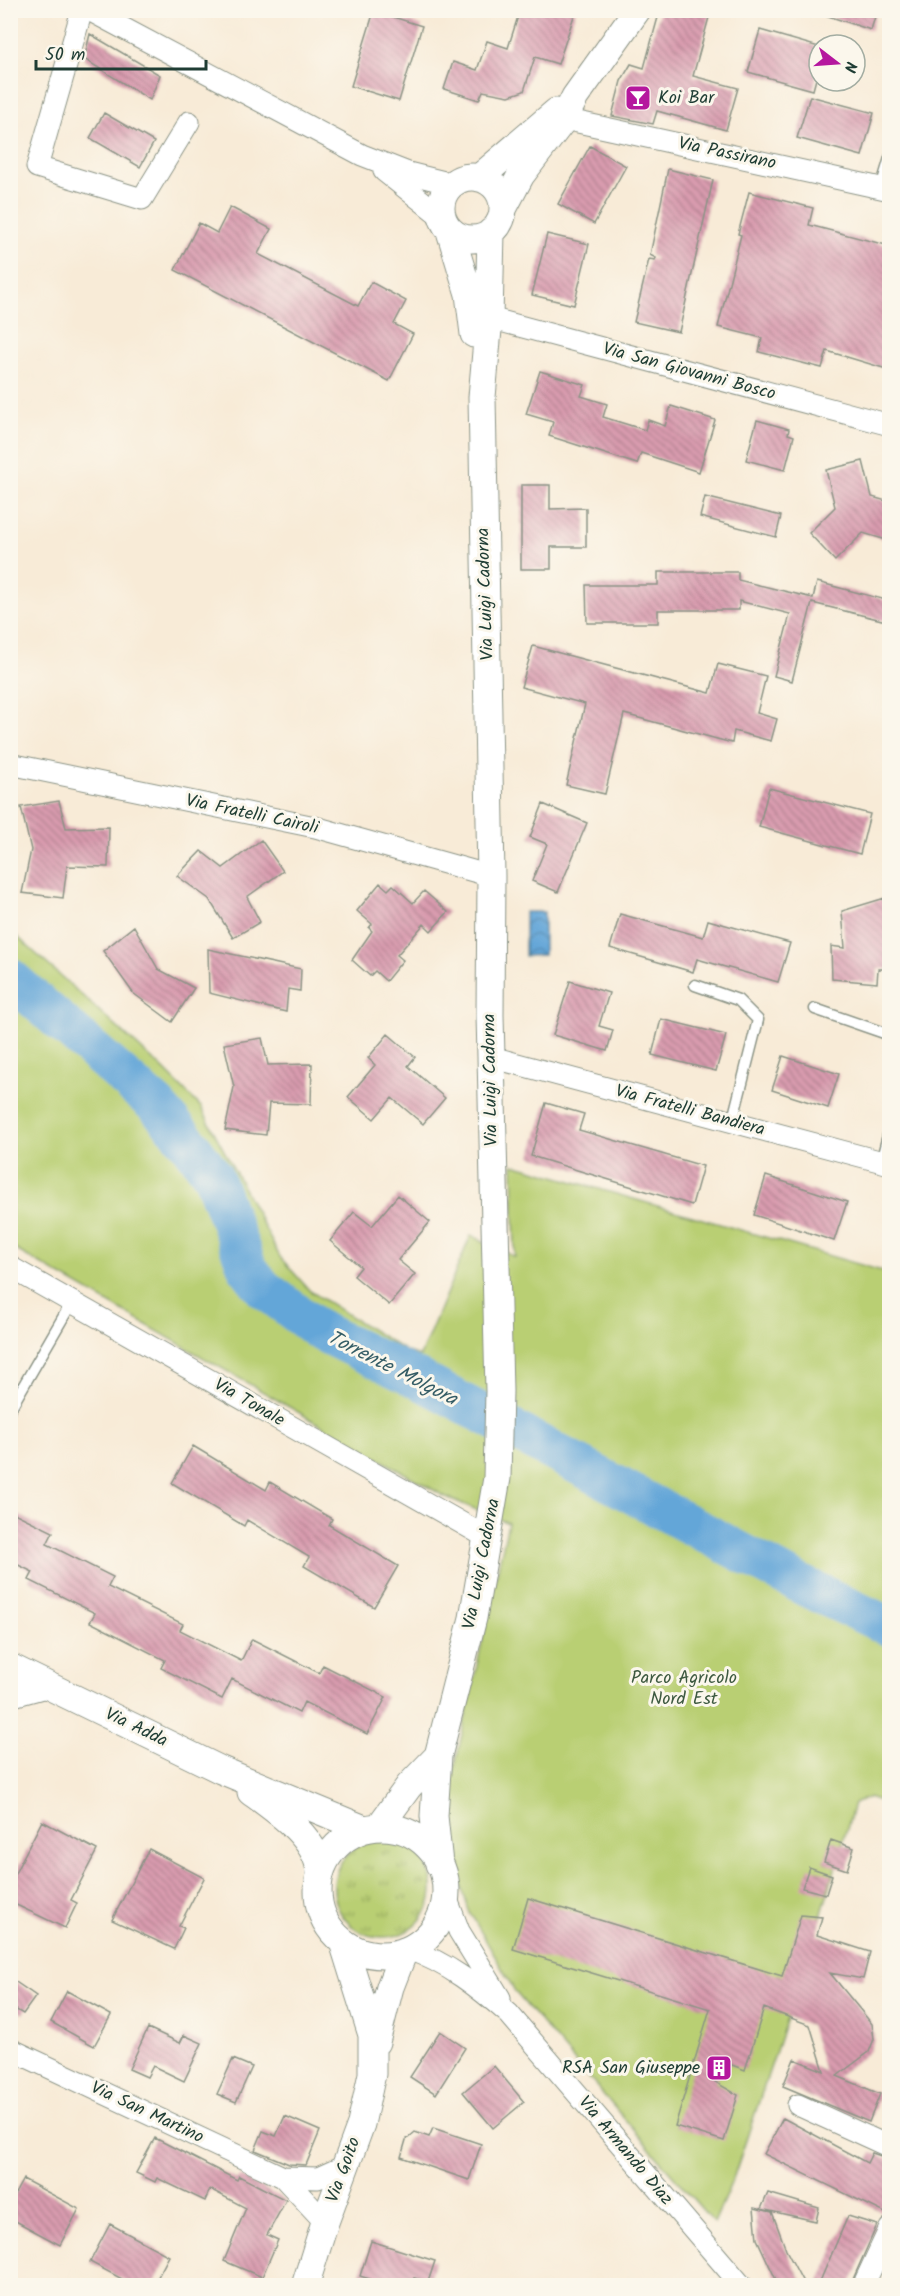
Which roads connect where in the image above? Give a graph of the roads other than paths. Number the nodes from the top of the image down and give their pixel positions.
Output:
1 (82, 10) edge
2 (637, 10) edge
3 (99, 13) edge
4 (570, 108) junction
5 (189, 122) dead end
6 (362, 155) junction
7 (890, 158) edge
8 (479, 178) junction
9 (452, 184) junction
10 (885, 189) edge
11 (497, 221) junction
12 (446, 224) junction
13 (489, 318) junction
14 (482, 397) junction
15 (890, 425) edge
16 (10, 764) edge
17 (491, 876) junction
18 (695, 986) dead end
19 (816, 1009) dead end
20 (890, 1035) edge
21 (490, 1057) junction
22 (732, 1123) junction
23 (890, 1128) edge
24 (885, 1163) edge
25 (10, 1267) edge
26 (72, 1302) junction
27 (10, 1409) edge
28 (488, 1538) junction
29 (10, 1667) edge
30 (50, 1686) junction
31 (10, 1697) edge
32 (438, 1756) junction
33 (221, 1770) junction
34 (372, 1828) junction
35 (439, 1864) junction
36 (320, 1874) junction
37 (445, 1894) junction
38 (343, 1942) junction
39 (406, 1950) junction
40 (509, 2014) junction
41 (10, 2049) edge
42 (374, 2052) junction
43 (798, 2105) dead end
44 (890, 2147) edge
45 (347, 2165) junction
46 (284, 2177) junction
47 (325, 2222) junction
48 (890, 2228) edge
49 (305, 2286) edge
50 (742, 2286) edge
51 (863, 2286) edge

1 - 5 street
2 - 4 street
3 - 6 street
4 - 8 street
4 - 10 street, Via Passirano
4 - 11 street
6 - 9 street
6 - 12 street
7 - 10 lane
8 - 9 street
8 - 11 street
9 - 12 street
11 - 12 street
11 - 13 street, Via Luigi Cadorna
12 - 14 street, Via Luigi Cadorna
13 - 14 street, Via Luigi Cadorna
13 - 15 street, Via San Giovanni Bosco
14 - 17 street, Via Luigi Cadorna
16 - 17 street, Via Fratelli Cairoli
17 - 21 street, Via Luigi Cadorna
18 - 22 lane
19 - 20 lane
21 - 22 street, Via Fratelli Bandiera
21 - 28 street, Via Luigi Cadorna
22 - 24 street, Via Fratelli Bandiera
23 - 24 lane
25 - 26 street, Via Tonale
26 - 27 lane
26 - 28 street, Via Tonale
28 - 32 street, Via Luigi Cadorna
29 - 30 street, Via Adda
30 - 31 street
30 - 33 street, Via Adda
32 - 34 street, Via Luigi Cadorna
32 - 35 street, Via Luigi Cadorna
33 - 34 street, Via Adda
33 - 36 street, Via Adda
34 - 35 street
34 - 36 street
35 - 37 street
36 - 38 street
37 - 39 street
37 - 40 street, Via Armando Diaz
38 - 39 street
38 - 42 street, Via Goito
39 - 40 street, Via Armando Diaz
39 - 42 street, Via Goito
40 - 50 street, Via Armando Diaz
41 - 46 street, Via San Martino
42 - 45 street, Via Goito
43 - 44 street
45 - 46 street, Via San Martino
45 - 47 street, Via Goito
46 - 47 street, Via San Martino
47 - 49 street, Via Goito
48 - 51 street

